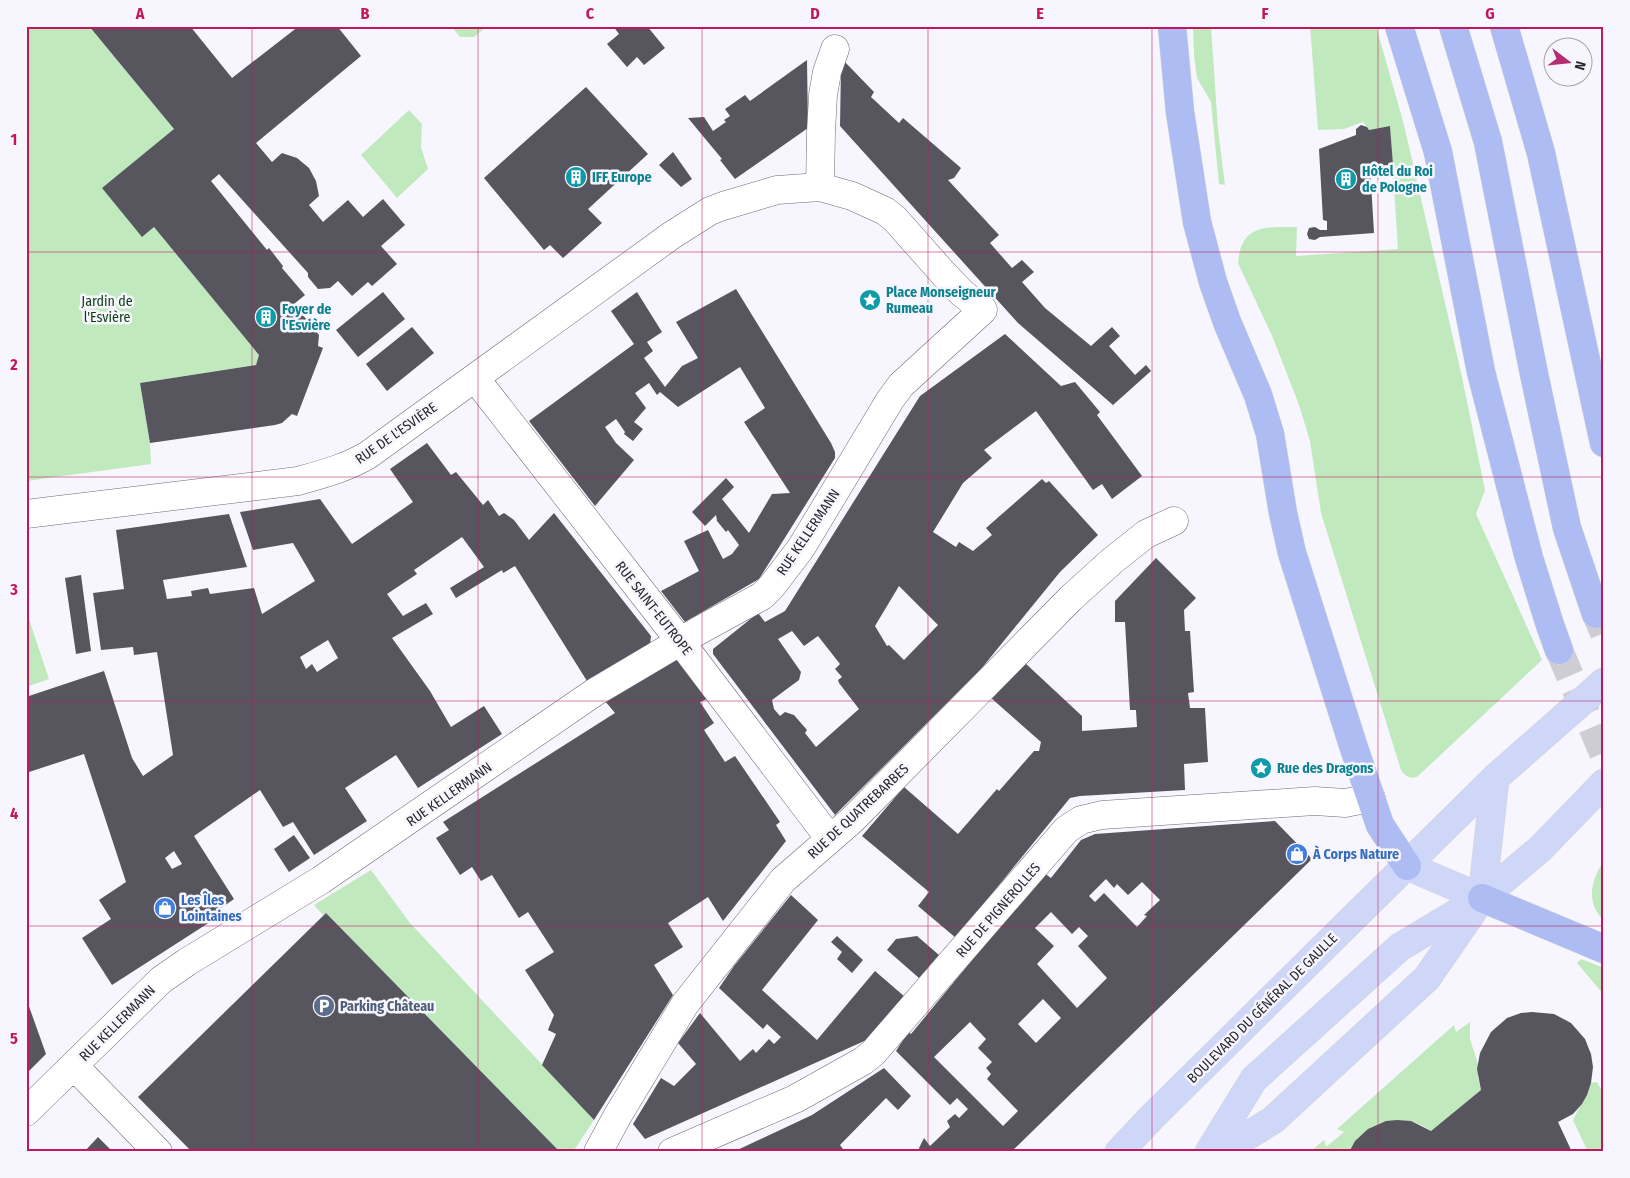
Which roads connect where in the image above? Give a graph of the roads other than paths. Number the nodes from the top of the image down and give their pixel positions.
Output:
1 (1172, 26) edge
2 (1399, 26) edge
3 (1453, 26) edge
4 (1504, 26) edge
5 (835, 49) dead end
6 (820, 187) junction
7 (475, 378) junction
8 (1604, 443) edge
9 (26, 514) edge
10 (1174, 521) dead end
11 (1596, 614) tunnel mouth
12 (680, 642) junction
13 (1559, 650) tunnel mouth
14 (1604, 682) edge
15 (1495, 778) junction
16 (1604, 784) edge
17 (1371, 798) junction
18 (830, 839) junction
19 (1407, 866) junction
20 (1482, 898) junction
21 (1604, 950) edge
22 (74, 1066) junction
23 (26, 1112) edge
24 (158, 1152) edge
25 (598, 1152) edge
26 (672, 1152) edge
27 (1120, 1152) edge
28 (1209, 1152) edge
29 (1221, 1152) edge

1 - 17 highway
2 - 13 highway
3 - 11 highway
4 - 8 highway
5 - 6 street
6 - 7 street, RUE DE L'ESVIÈRE
6 - 12 street, RUE KELLERMANN
7 - 9 street, RUE DE L'ESVIÈRE
7 - 12 street, RUE SAINT-EUTROPE
10 - 18 street, RUE DE QUATREBARBES
12 - 18 street, RUE SAINT-EUTROPE
12 - 22 street, RUE KELLERMANN
14 - 15 main road, BOULEVARD DU GÉNÉRAL DE GAULLE
15 - 19 main road, BOULEVARD DU GÉNÉRAL DE GAULLE
15 - 20 main road
16 - 20 main road
17 - 19 highway
17 - 26 street, RUE DE PIGNEROLLES
18 - 25 street, RUE DE QUATREBARBES
19 - 20 main road
19 - 27 main road, BOULEVARD DU GÉNÉRAL DE GAULLE
20 - 21 highway
20 - 28 main road
20 - 29 main road
22 - 23 street, RUE KELLERMANN
22 - 24 street

